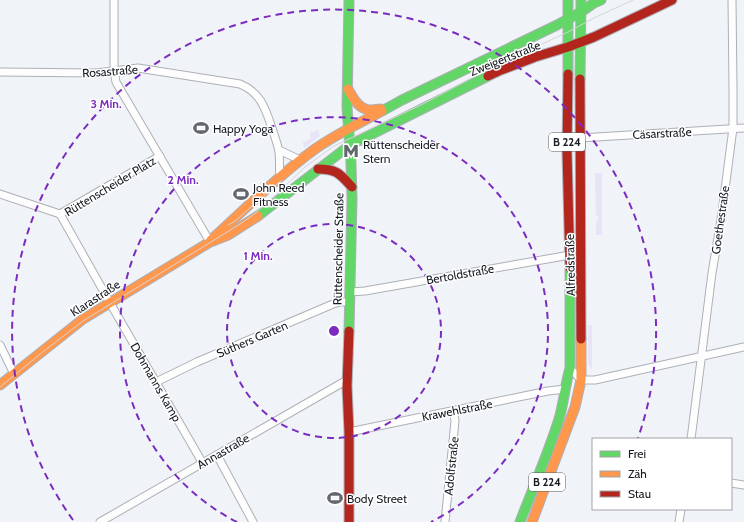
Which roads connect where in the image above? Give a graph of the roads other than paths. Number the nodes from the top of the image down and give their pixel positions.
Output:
1 (114, 0) edge
2 (349, 0) edge
3 (568, 0) edge
4 (581, 0) edge
5 (601, 0) edge
6 (672, 0) edge
7 (732, 0) edge
8 (581, 12) junction
9 (568, 19) junction
10 (580, 42) junction
11 (568, 47) junction
12 (114, 71) junction
13 (0, 72) edge
14 (348, 89) junction
15 (388, 107) junction
16 (733, 128) junction
17 (744, 128) edge
18 (348, 129) junction
19 (580, 138) junction
20 (350, 146) junction
21 (279, 150) junction
22 (160, 156) junction
23 (300, 160) junction
24 (318, 169) junction
25 (280, 177) junction
26 (352, 187) junction
27 (0, 194) edge
28 (60, 214) junction
29 (210, 242) junction
30 (570, 255) junction
31 (349, 292) junction
32 (110, 302) junction
33 (349, 302) junction
34 (0, 345) edge
35 (744, 347) edge
36 (702, 357) junction
37 (570, 368) junction
38 (14, 374) junction
39 (347, 380) junction
40 (581, 380) junction
41 (156, 382) junction
42 (0, 385) edge
43 (565, 390) junction
44 (453, 410) junction
45 (349, 432) junction
46 (690, 438) edge
47 (217, 454) junction
48 (202, 462) junction
49 (732, 483) edge
50 (744, 485) edge
51 (681, 510) edge
52 (100, 522) edge
53 (252, 522) edge
54 (349, 522) edge
55 (445, 522) edge
56 (520, 522) edge
57 (532, 522) edge
58 (679, 522) edge

1 - 12 street
2 - 14 street, Rüttenscheider Straße
3 - 9 street, Alfredstraße / B 224
4 - 8 street, Alfredstraße / B 224
5 - 8 street, Zweigertstraße
6 - 10 street, Zweigertstraße
7 - 16 street, Goethestraße
8 - 9 street, Zweigertstraße
8 - 10 street, Alfredstraße / B 224
9 - 11 street, Alfredstraße / B 224
9 - 15 street, Zweigertstraße
10 - 11 street, Zweigertstraße
10 - 19 street, Alfredstraße / B 224
11 - 20 street, Zweigertstraße
11 - 30 street, Alfredstraße / B 224
12 - 13 street, Rosastraße
12 - 21 street, Rosastraße
12 - 22 street
14 - 15 street
14 - 18 street, Rüttenscheider Straße
15 - 18 street, Zweigertstraße
16 - 17 street, Cäsarstraße
16 - 19 street, Cäsarstraße
16 - 36 street, Goethestraße
18 - 20 street, Rüttenscheider Straße
18 - 23 street, Klarastraße
19 - 40 street, Alfredstraße / B 224
20 - 24 street, Klarastraße
20 - 26 street, Rüttenscheider Straße
21 - 23 street
21 - 25 street
22 - 28 street, Rüttenscheider Platz
22 - 29 street, Rüttenscheider Platz
23 - 25 street, Klarastraße
24 - 26 street
24 - 29 street, Klarastraße
25 - 29 street, Klarastraße
26 - 31 street, Rüttenscheider Straße
27 - 28 street
28 - 32 street, Rüttenscheider Platz
29 - 32 street, Klarastraße
30 - 31 street, Bertoldstraße
30 - 37 street, Alfredstraße / B 224
31 - 33 street, Rüttenscheider Straße
32 - 38 street, Klarastraße
32 - 41 street, Dohmanns Kamp
33 - 39 street, Rüttenscheider Straße
33 - 41 street, Süthers Garten
34 - 38 street
35 - 36 street
36 - 40 street
36 - 46 street, Goethestraße
37 - 40 street
37 - 43 street, Alfredstraße / B 224
38 - 42 street, Klarastraße
39 - 45 street, Rüttenscheider Straße
39 - 47 street, Annastraße
40 - 57 street, Alfredstraße / B 224
41 - 48 street, Dohmanns Kamp
43 - 44 street, Krawehlstraße
43 - 56 street, Alfredstraße / B 224
44 - 45 street, Krawehlstraße
44 - 55 street, Adolfstraße
45 - 54 street, Rüttenscheider Straße
47 - 48 street, Annastraße
47 - 53 street
48 - 52 street, Annastraße
49 - 50 street
51 - 58 street

